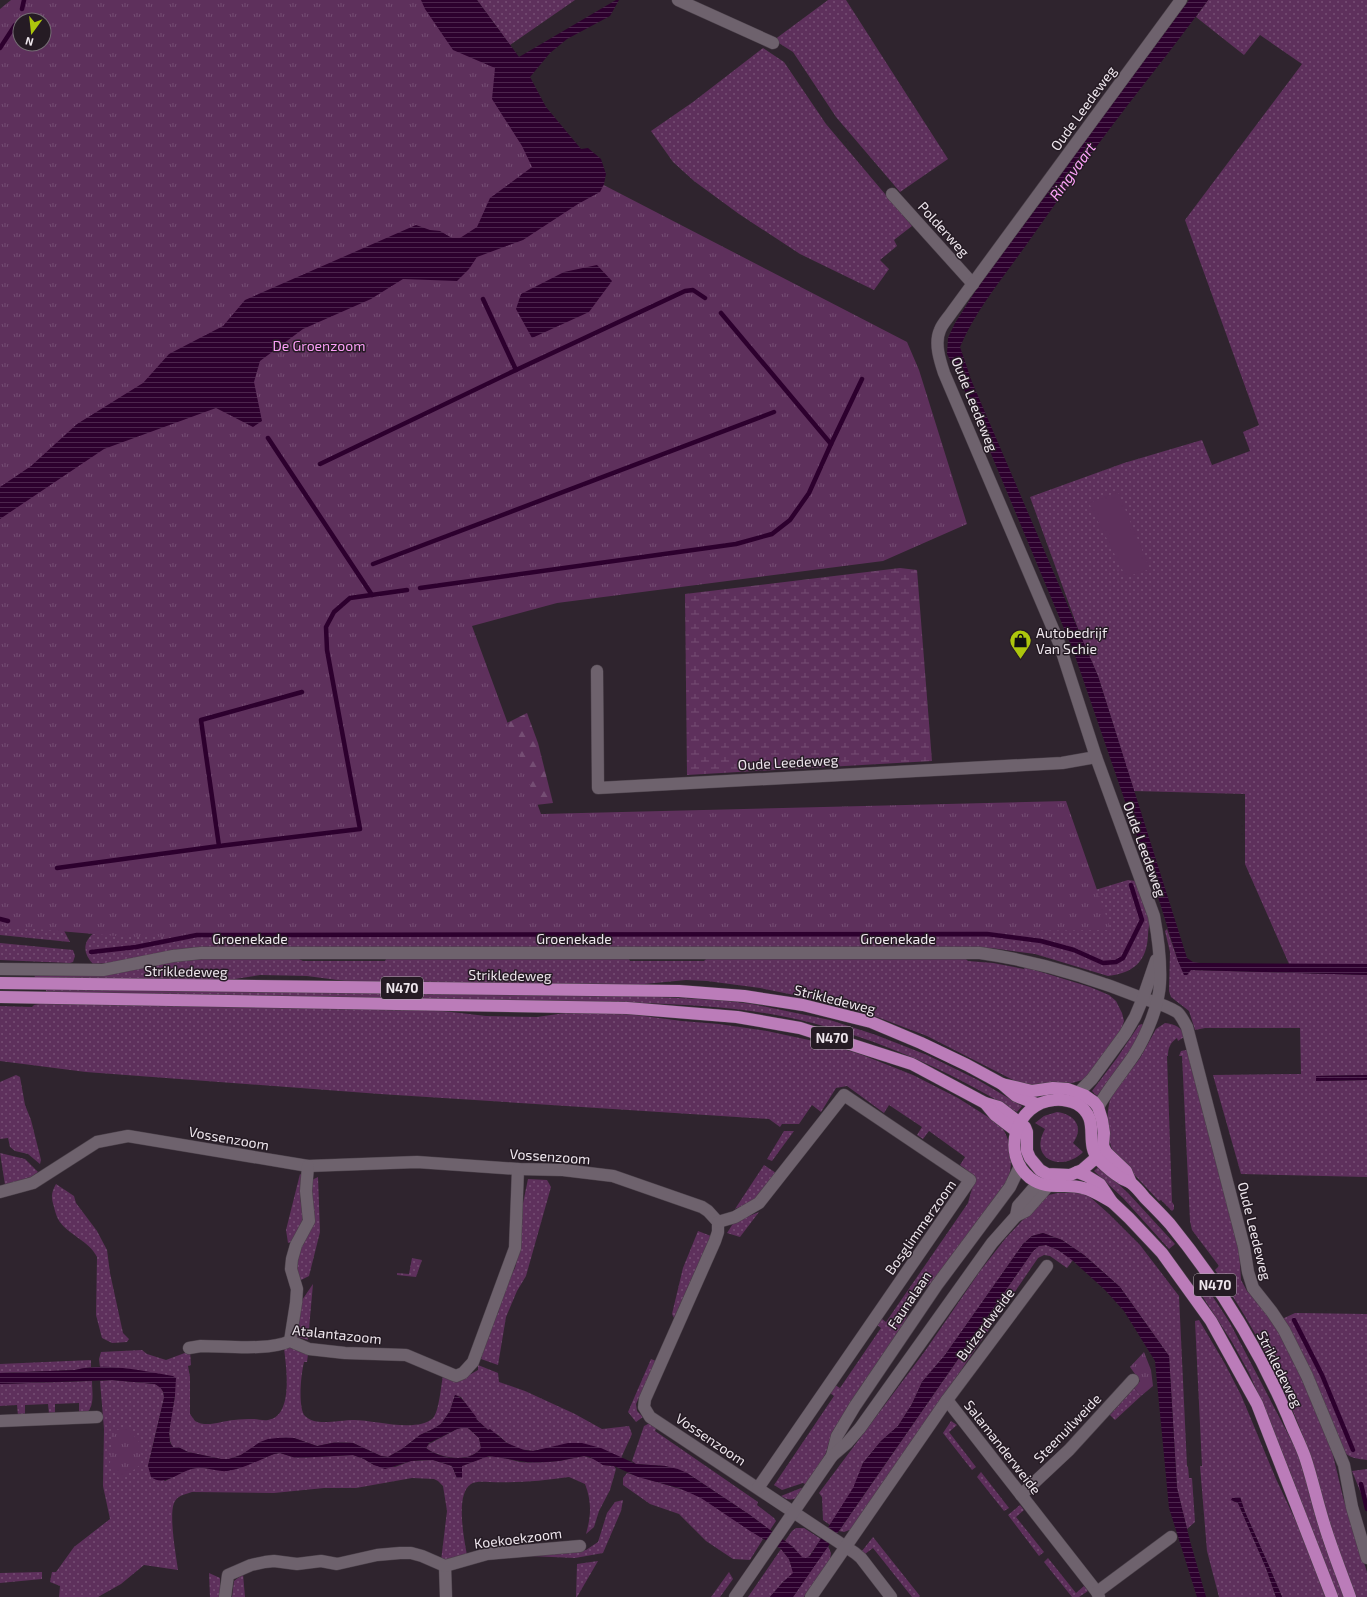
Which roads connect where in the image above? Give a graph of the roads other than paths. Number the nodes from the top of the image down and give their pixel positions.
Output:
1 (678, 0) edge
2 (1181, 0) edge
3 (773, 43) dead end
4 (892, 194) dead end
5 (973, 284) junction
6 (597, 671) dead end
7 (1096, 757) junction
8 (1158, 953) junction
9 (0, 969) edge
10 (0, 983) edge
11 (0, 997) edge
12 (1143, 998) junction
13 (1156, 1003) junction
14 (1002, 1084) junction
15 (1079, 1092) junction
16 (1069, 1101) junction
17 (1036, 1104) junction
18 (1098, 1108) junction
19 (1018, 1127) junction
20 (1103, 1146) junction
21 (1097, 1157) junction
22 (308, 1166) junction
23 (1020, 1166) junction
24 (518, 1169) junction
25 (1077, 1172) junction
26 (1048, 1174) junction
27 (1131, 1183) junction
28 (1043, 1185) junction
29 (0, 1192) edge
30 (1112, 1202) junction
31 (718, 1222) junction
32 (1047, 1266) dead end
33 (290, 1341) junction
34 (189, 1348) dead end
35 (1133, 1380) dead end
36 (947, 1400) junction
37 (97, 1417) dead end
38 (0, 1421) edge
39 (832, 1456) junction
40 (758, 1488) junction
41 (1022, 1495) junction
42 (794, 1512) junction
43 (1171, 1537) dead end
44 (842, 1544) junction
45 (580, 1546) dead end
46 (1367, 1558) edge
47 (445, 1566) junction
48 (1098, 1595) edge
49 (225, 1597) edge
50 (446, 1597) edge
51 (735, 1597) edge
52 (811, 1597) edge
53 (891, 1597) edge
54 (1332, 1597) edge
55 (1350, 1597) edge

1 - 3 street
2 - 5 street, Oude Leedeweg
4 - 5 street, Polderweg
5 - 7 street, Oude Leedeweg
6 - 7 street, Oude Leedeweg
7 - 8 street, Oude Leedeweg
8 - 12 street, Oude Leedeweg
8 - 13 street, Oude Leedeweg
9 - 12 street, Groenekade
10 - 14 main road, Strikledeweg / N470
11 - 19 main road, N470
12 - 13 street, Oude Leedeweg
12 - 15 street, Oude Leedeweg
13 - 18 street, Oude Leedeweg
13 - 46 street, Oude Leedeweg
14 - 15 main road, Strikledeweg / N470
14 - 17 main road, Strikledeweg / N470
15 - 16 main road
15 - 18 main road, N470
16 - 17 main road
16 - 21 main road
17 - 19 main road
18 - 20 main road
19 - 23 main road
19 - 26 main road
20 - 21 main road
20 - 27 main road, Strikledeweg / N470
21 - 25 main road
21 - 27 main road, Strikledeweg / N470
22 - 24 street, Vossenzoom
22 - 29 street, Vossenzoom
22 - 33 street
23 - 28 main road
23 - 39 street, Faunalaan
24 - 31 street, Vossenzoom
24 - 33 street, Atalantazoom
25 - 26 main road
25 - 30 main road, N470
26 - 28 main road
27 - 55 main road, Strikledeweg / N470
28 - 30 main road, N470
28 - 39 street, Faunalaan
30 - 54 main road, N470
31 - 40 street, Vossenzoom
31 - 40 street, Bosglimmerzoom
32 - 36 street, Buizerdweide
33 - 34 street, Atalantazoom
35 - 41 street, Steenuilweide
36 - 41 street, Salamanderweide
36 - 44 street, Salamanderweide
37 - 38 street
39 - 42 street, Faunalaan
40 - 42 street, Vossenzoom
41 - 48 street, Salamanderweide
42 - 44 street, Vossenzoom
42 - 51 street, Faunalaan
43 - 48 street
44 - 52 street, Salamanderweide
44 - 53 street, Vossenzoom
45 - 47 street, Koekoekzoom
47 - 49 street
47 - 50 street

